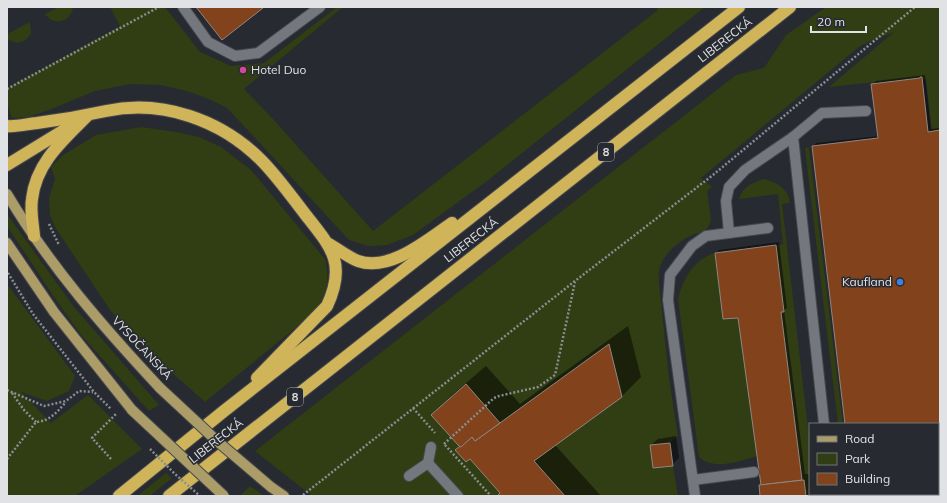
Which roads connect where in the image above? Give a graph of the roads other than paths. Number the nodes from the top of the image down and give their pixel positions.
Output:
1 (183, 7) edge
2 (320, 7) edge
3 (739, 7) edge
4 (790, 7) edge
5 (866, 111) dead end
6 (87, 116) junction
7 (7, 126) edge
8 (793, 136) junction
9 (7, 165) edge
10 (512, 185) junction
11 (7, 194) edge
12 (768, 228) dead end
13 (729, 233) junction
14 (34, 236) junction
15 (7, 242) edge
16 (329, 244) junction
17 (224, 412) junction
18 (824, 423) edge
19 (431, 447) dead end
20 (428, 463) junction
21 (754, 472) dead end
22 (409, 476) dead end
23 (693, 480) junction
24 (119, 496) edge
25 (169, 496) edge
26 (224, 496) edge
27 (284, 496) edge
28 (458, 496) edge
29 (695, 496) edge

1 - 2 street
3 - 10 highway, LIBERECKÁ
4 - 25 highway, LIBERECKÁ / 8
5 - 8 street
6 - 7 highway
6 - 9 highway
6 - 14 highway
6 - 16 highway
8 - 13 street
8 - 18 street
10 - 16 highway
10 - 17 highway, LIBERECKÁ
11 - 14 main road, VYSOČANSKÁ
12 - 13 street
13 - 23 street
14 - 27 main road, VYSOČANSKÁ, bridge
15 - 26 main road, bridge
16 - 17 highway
17 - 24 highway, LIBERECKÁ
19 - 20 street
20 - 22 street
20 - 28 street
21 - 23 street
23 - 29 street

